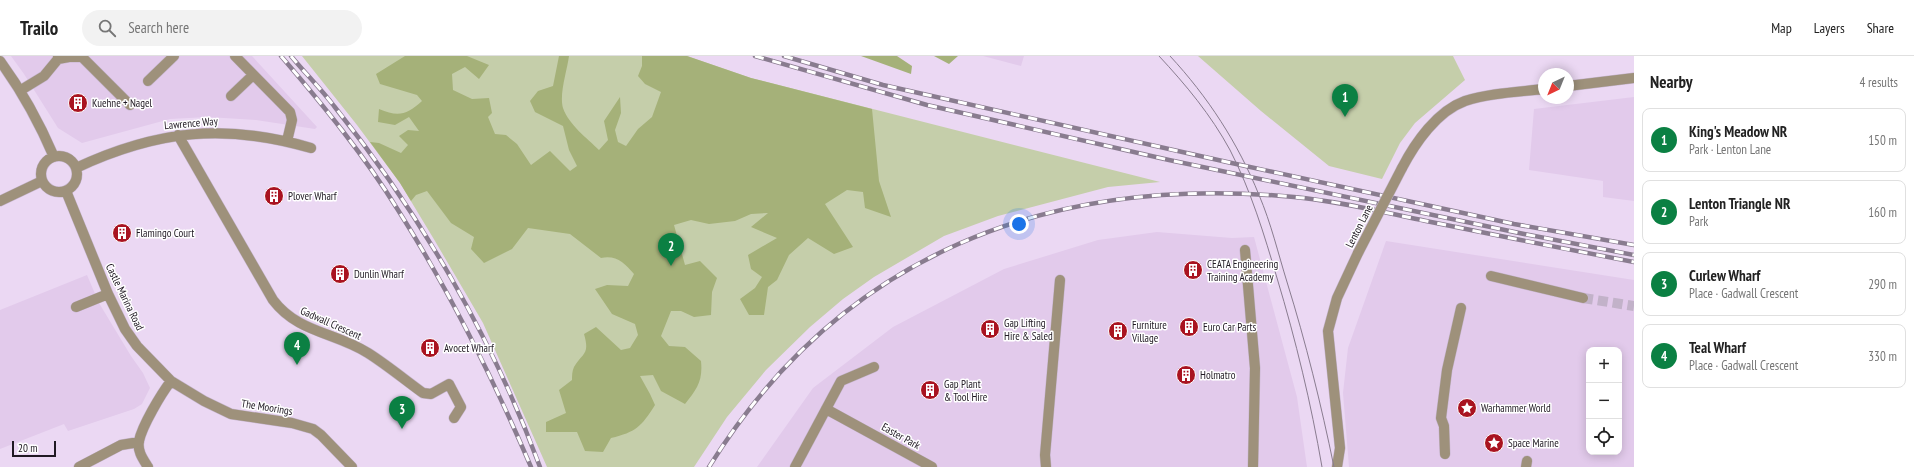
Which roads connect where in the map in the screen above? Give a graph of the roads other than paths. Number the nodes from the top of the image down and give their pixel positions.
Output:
1 (174, 56) edge
2 (236, 56) edge
3 (58, 58) edge
4 (0, 61) edge
5 (253, 75) junction
6 (1634, 78) edge
7 (148, 81) dead end
8 (1574, 85) edge
9 (1538, 89) edge
10 (21, 90) junction
11 (231, 96) dead end
12 (130, 105) dead end
13 (178, 135) junction
14 (287, 141) junction
15 (311, 148) dead end
16 (54, 157) junction
17 (76, 168) junction
18 (42, 181) junction
19 (66, 191) junction
20 (0, 201) edge
21 (1245, 250) dead end
22 (1491, 276) dead end
23 (1060, 280) dead end
24 (108, 294) junction
25 (1583, 298) tunnel mouth
26 (76, 307) dead end
27 (1461, 308) dead end
28 (874, 367) dead end
29 (171, 381) junction
30 (826, 409) junction
31 (454, 418) dead end
32 (139, 442) junction
33 (1444, 454) dead end
34 (79, 467) edge
35 (148, 467) edge
36 (352, 467) edge
37 (794, 467) edge
38 (932, 467) edge
39 (1046, 467) edge
40 (1253, 467) edge
41 (1337, 467) edge

1 - 7 street
2 - 5 street
3 - 10 street
3 - 12 street
4 - 10 street
5 - 11 street
5 - 14 street
6 - 8 street
9 - 41 street, Lenton Lane, bridge
10 - 16 street
13 - 14 street, Lawrence Way
13 - 17 street, Lawrence Way
13 - 31 street, Gadwall Crescent
14 - 15 street, Lawrence Way
16 - 17 street
16 - 18 street
17 - 19 street
18 - 19 street
18 - 20 street
19 - 24 street, Castle Marina Road
21 - 40 street
22 - 25 street
23 - 39 street
24 - 26 street
24 - 29 street, Castle Marina Road
27 - 33 street
28 - 30 street
29 - 32 street
29 - 36 street, The Moorings
30 - 37 street
30 - 38 street, Easter Park
32 - 34 street
32 - 35 street

